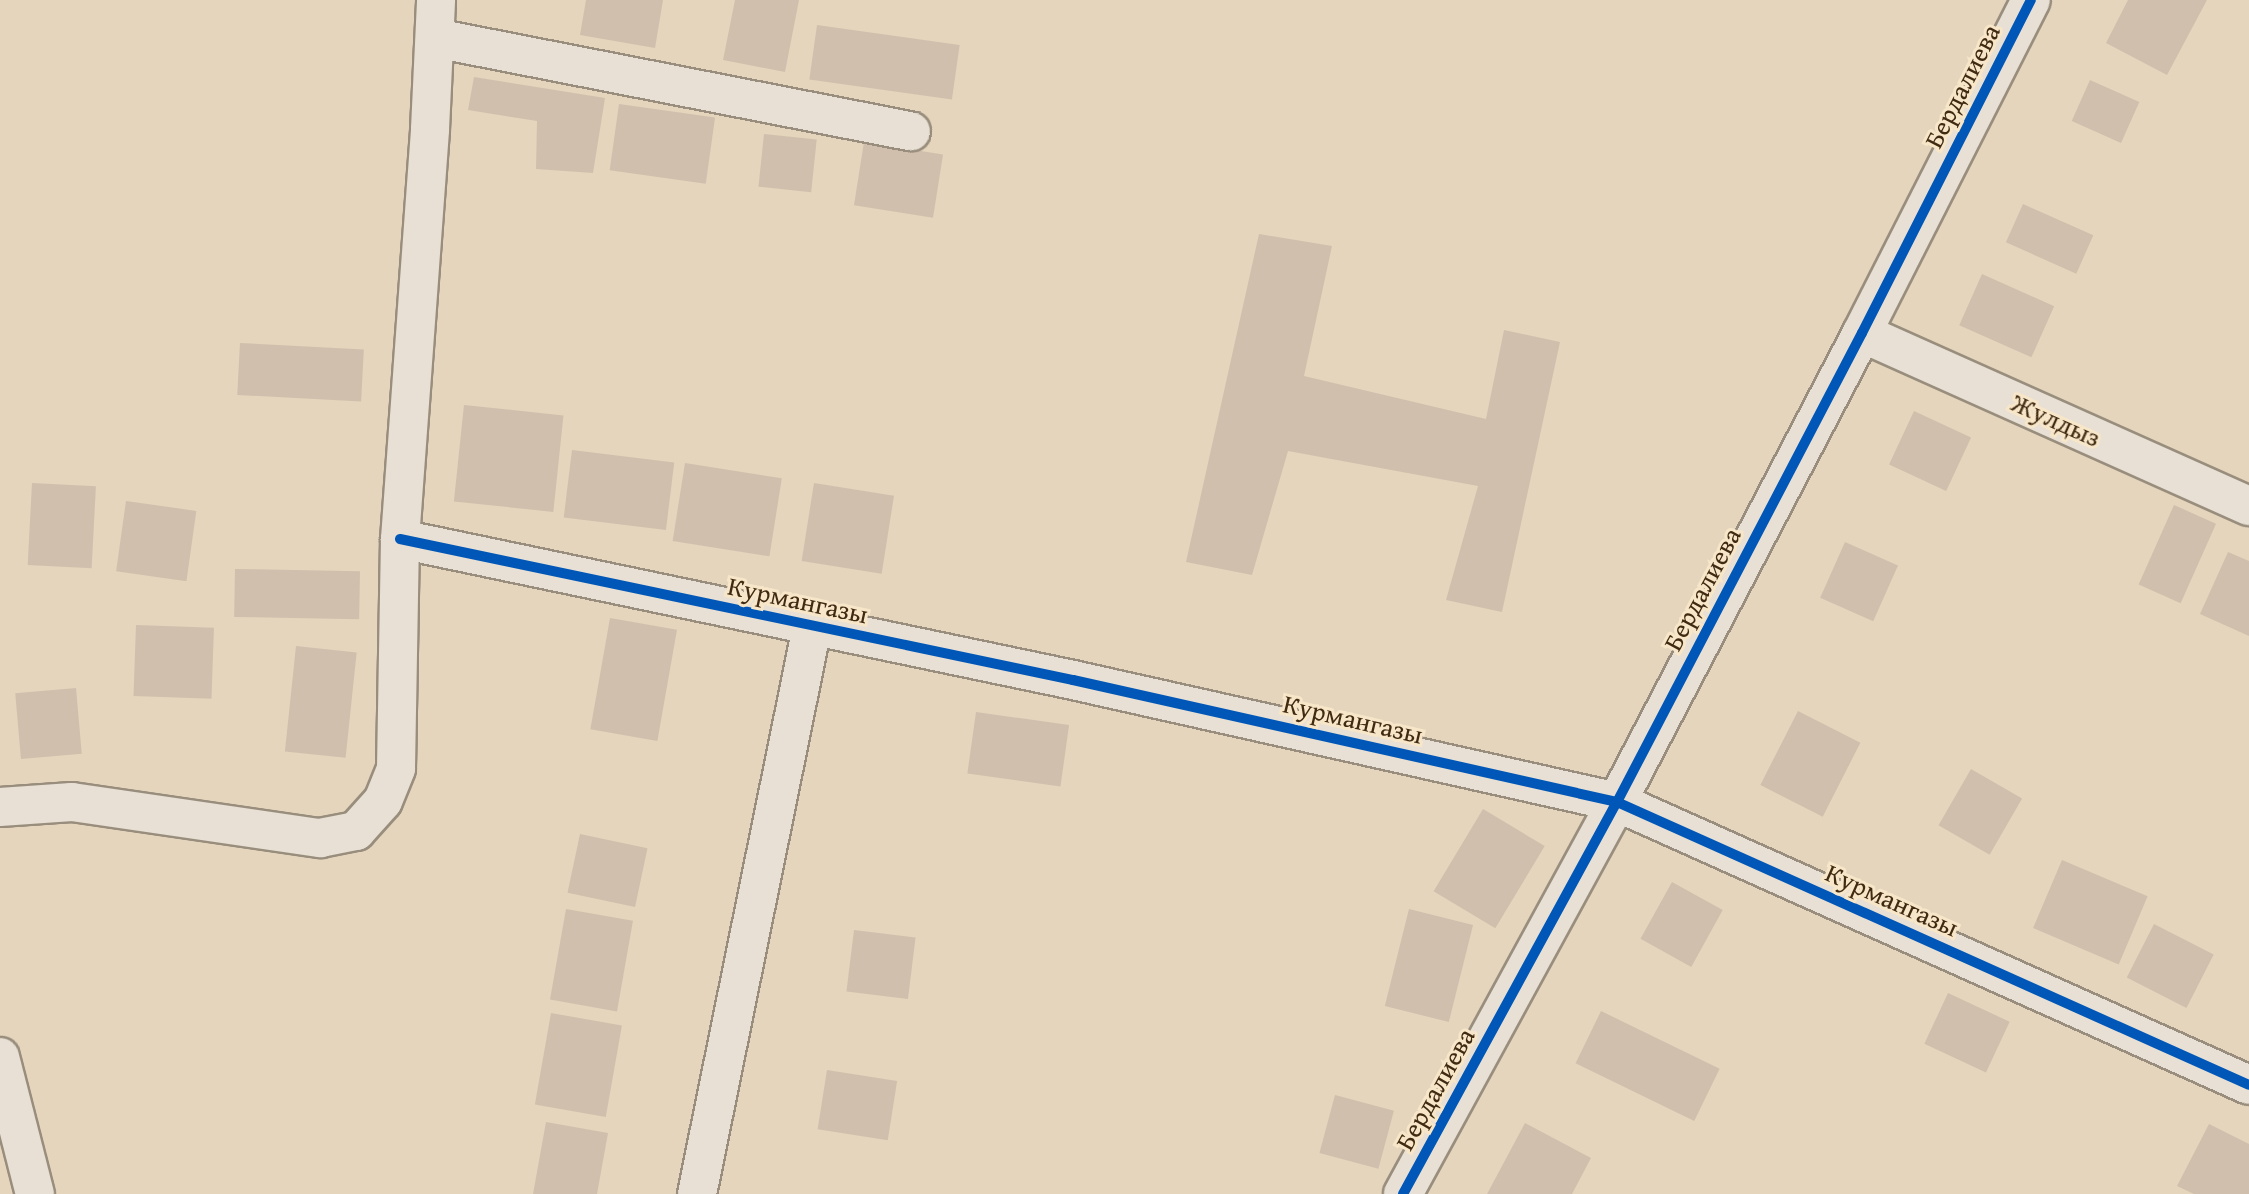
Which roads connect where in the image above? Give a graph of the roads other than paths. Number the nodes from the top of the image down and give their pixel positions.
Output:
1 (436, 0) edge
2 (2031, 0) edge
3 (435, 38) junction
4 (911, 131) dead end
5 (1862, 333) junction
6 (2249, 506) edge
7 (400, 539) junction
8 (812, 627) junction
9 (1617, 802) junction
10 (0, 807) edge
11 (0, 1057) edge
12 (2249, 1085) edge
13 (35, 1194) edge
14 (696, 1194) edge
15 (1403, 1194) edge

1 - 3 street
2 - 5 street, Бердалиева
3 - 4 street
3 - 7 street
5 - 6 street, Жулдыз
5 - 9 street, Бердалиева
7 - 8 street, Курмангазы
7 - 10 street
8 - 9 street, Курмангазы
8 - 14 street
9 - 12 street, Курмангазы
9 - 15 street, Бердалиева
11 - 13 street

